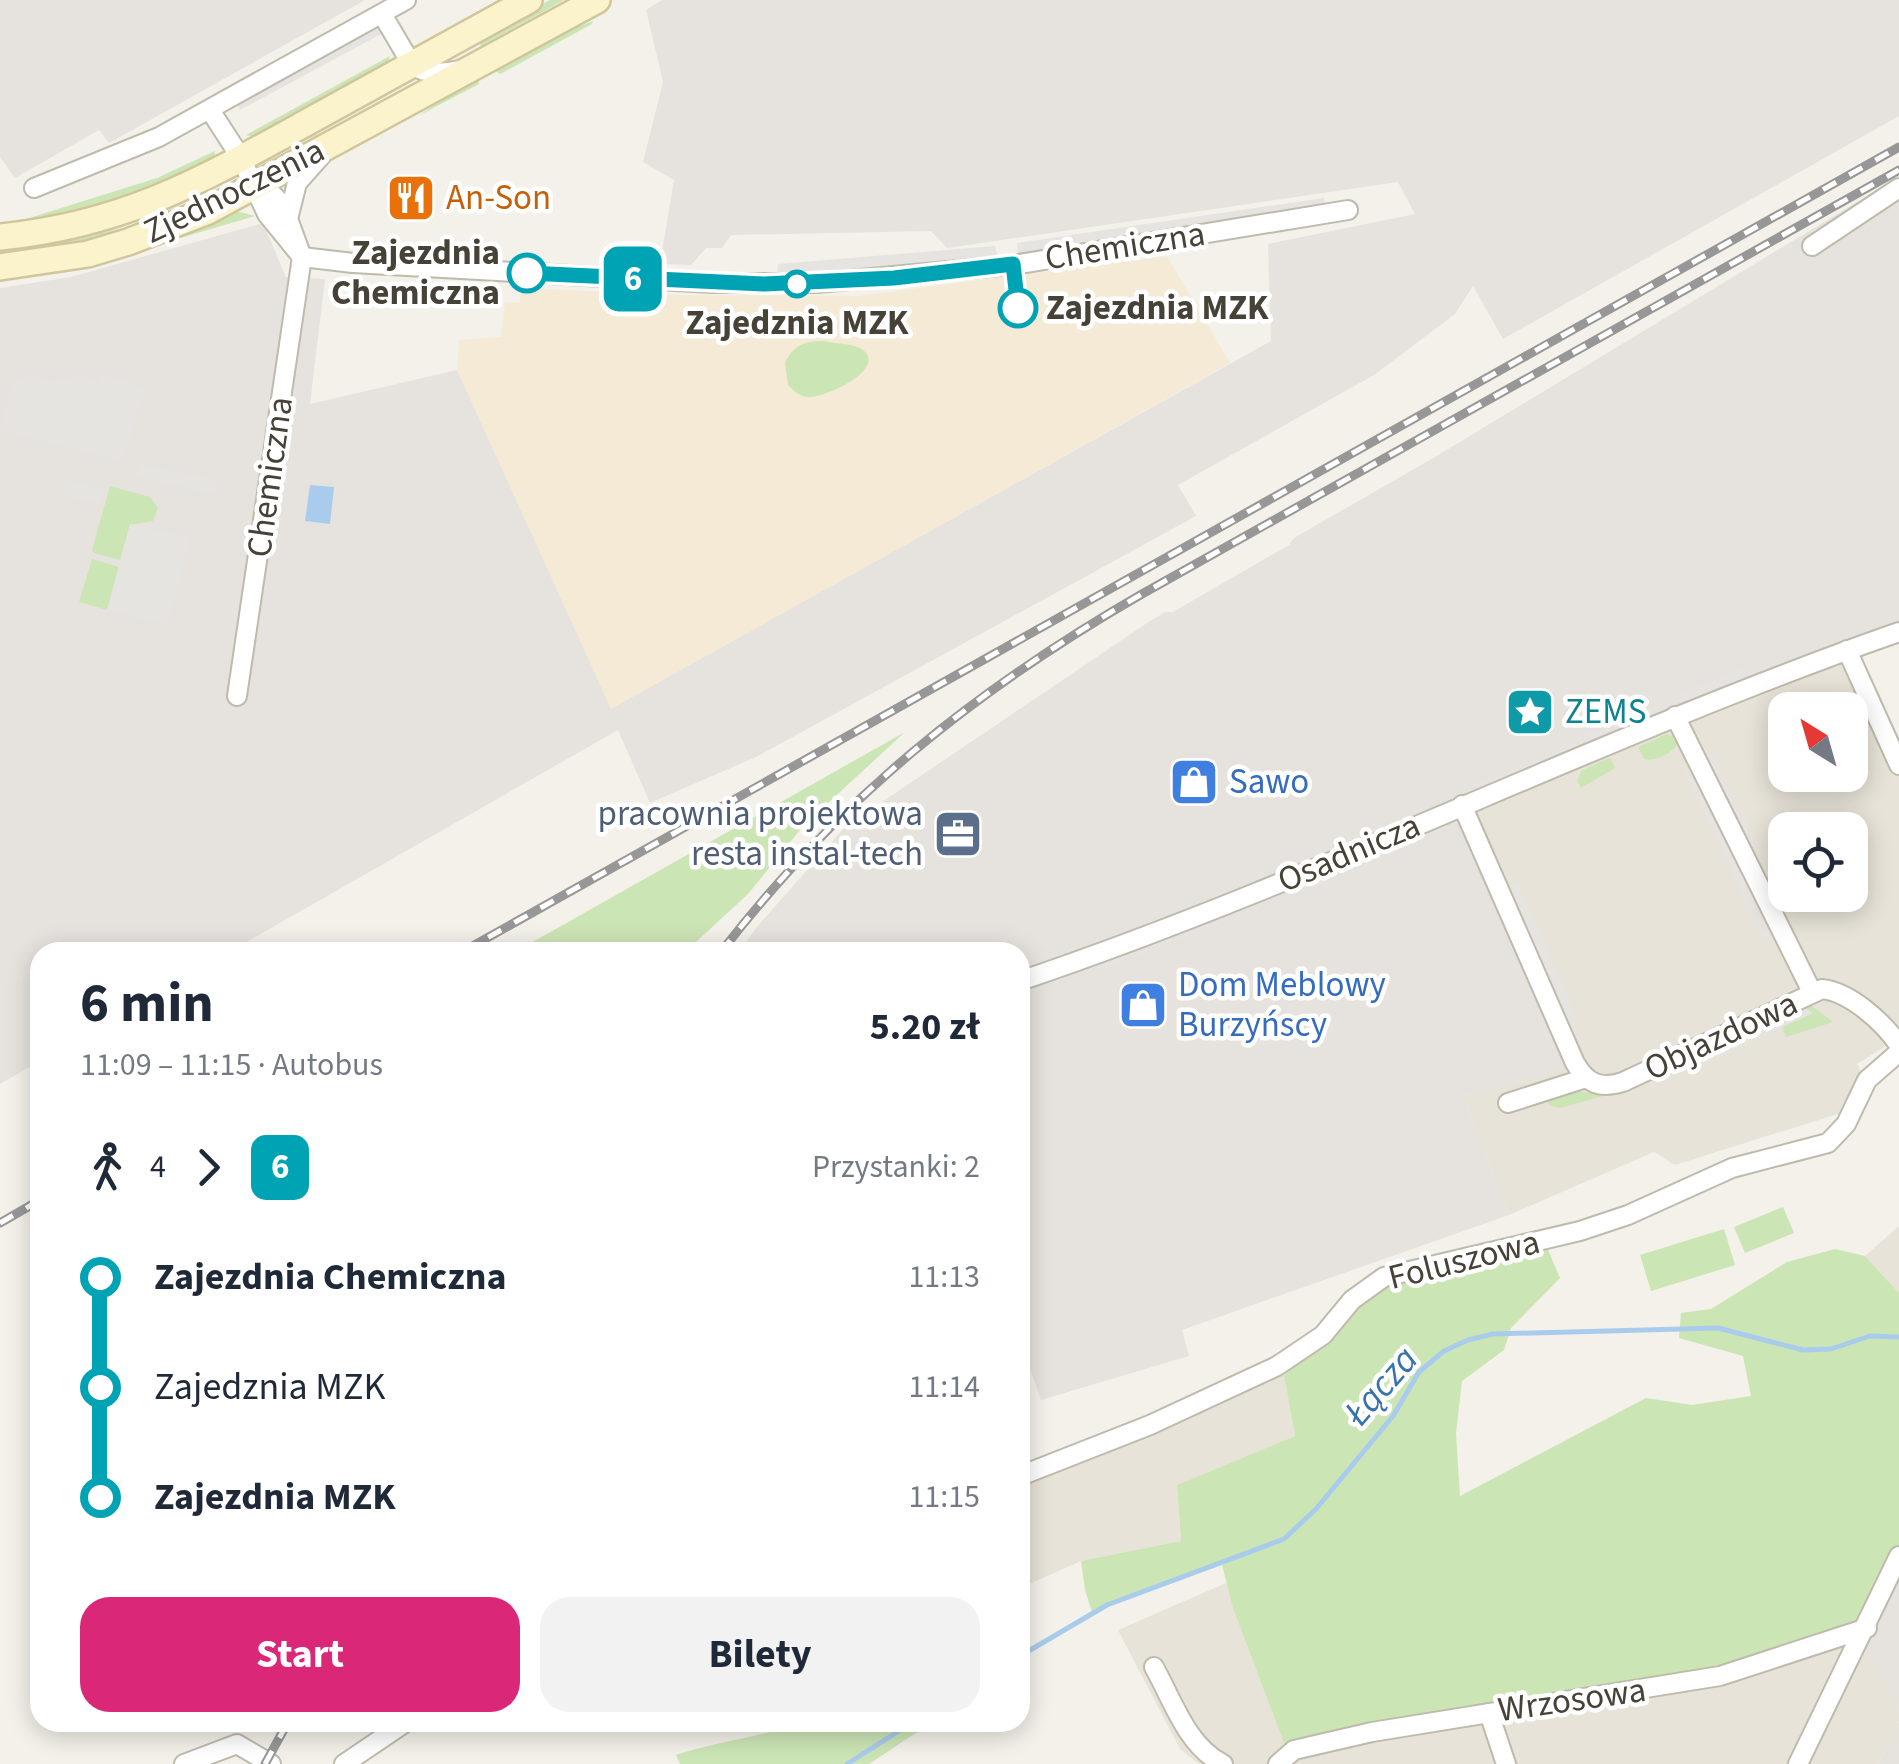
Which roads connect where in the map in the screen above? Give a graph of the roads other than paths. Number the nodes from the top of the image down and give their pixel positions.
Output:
1 (406, 0) edge
2 (529, 0) edge
3 (597, 0) edge
4 (382, 14) junction
5 (413, 64) junction
6 (474, 67) junction
7 (402, 106) junction
8 (210, 110) junction
9 (337, 142) junction
10 (235, 162) junction
11 (258, 184) junction
12 (34, 188) dead end
13 (1899, 188) edge
14 (1348, 210) dead end
15 (289, 216) junction
16 (0, 237) edge
17 (1812, 246) dead end
18 (302, 257) junction
19 (0, 267) edge
20 (1899, 632) edge
21 (1847, 650) junction
22 (238, 696) dead end
23 (1675, 716) junction
24 (1899, 765) edge
25 (1462, 806) junction
26 (1030, 977) edge
27 (1812, 992) junction
28 (1899, 1048) edge
29 (1586, 1078) junction
30 (1508, 1103) dead end
31 (1030, 1472) edge
32 (1899, 1556) edge
33 (1866, 1628) junction
34 (1154, 1667) dead end
35 (1489, 1713) junction
36 (391, 1732) edge
37 (184, 1764) edge
38 (272, 1764) edge
39 (344, 1764) edge
40 (1223, 1764) edge
41 (1278, 1764) edge
42 (1506, 1764) edge
43 (1798, 1764) edge

1 - 4 street
2 - 5 main road, Zjednoczenia
3 - 6 main road, Zjednoczenia
4 - 5 street
4 - 8 street
5 - 6 street, Zjednoczenia
5 - 7 street
5 - 10 main road, Zjednoczenia
6 - 7 main road, Zjednoczenia
7 - 9 main road, Zjednoczenia
8 - 10 street, Zjednoczenia
8 - 12 street
9 - 11 main road, Zjednoczenia
9 - 15 street
10 - 11 street, Chemiczna
10 - 16 main road, Zjednoczenia
11 - 15 street, Chemiczna
11 - 18 street, Chemiczna
11 - 19 main road, Zjednoczenia
13 - 17 street
14 - 18 street, Chemiczna
15 - 18 street, Chemiczna
18 - 22 street, Chemiczna
20 - 21 street, Osadnicza
21 - 23 street, Osadnicza
21 - 24 street
23 - 25 street, Osadnicza
23 - 27 street
25 - 26 street, Osadnicza
25 - 29 street
27 - 28 street, Objazdowa
27 - 29 street, Objazdowa
28 - 31 street, Foluszowa
29 - 30 street, Objazdowa
32 - 33 street
33 - 35 street, Wrzosowa
33 - 43 street
34 - 40 street
35 - 41 street, Wrzosowa
35 - 42 street
36 - 39 street
37 - 38 street

